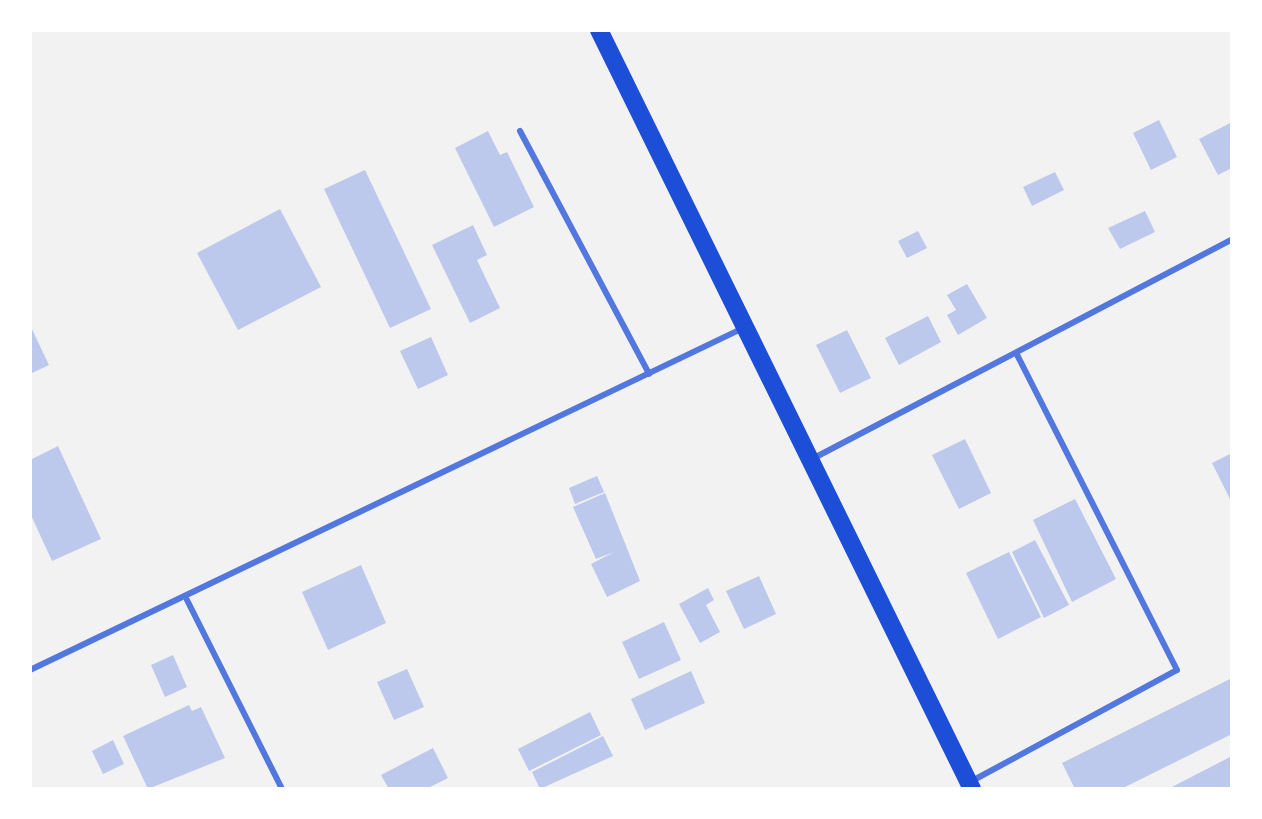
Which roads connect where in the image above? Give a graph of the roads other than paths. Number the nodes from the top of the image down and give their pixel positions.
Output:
1 (599, 30) edge
2 (520, 131) dead end
3 (1232, 239) edge
4 (746, 327) junction
5 (1016, 354) junction
6 (649, 374) junction
7 (810, 460) junction
8 (187, 600) junction
9 (30, 670) edge
10 (970, 786) edge
11 (282, 789) edge

1 - 4 main road
2 - 6 lane
3 - 5 lane
4 - 6 lane
4 - 7 main road
5 - 7 lane
5 - 10 lane
6 - 8 lane
7 - 10 main road
8 - 9 lane
8 - 11 lane

